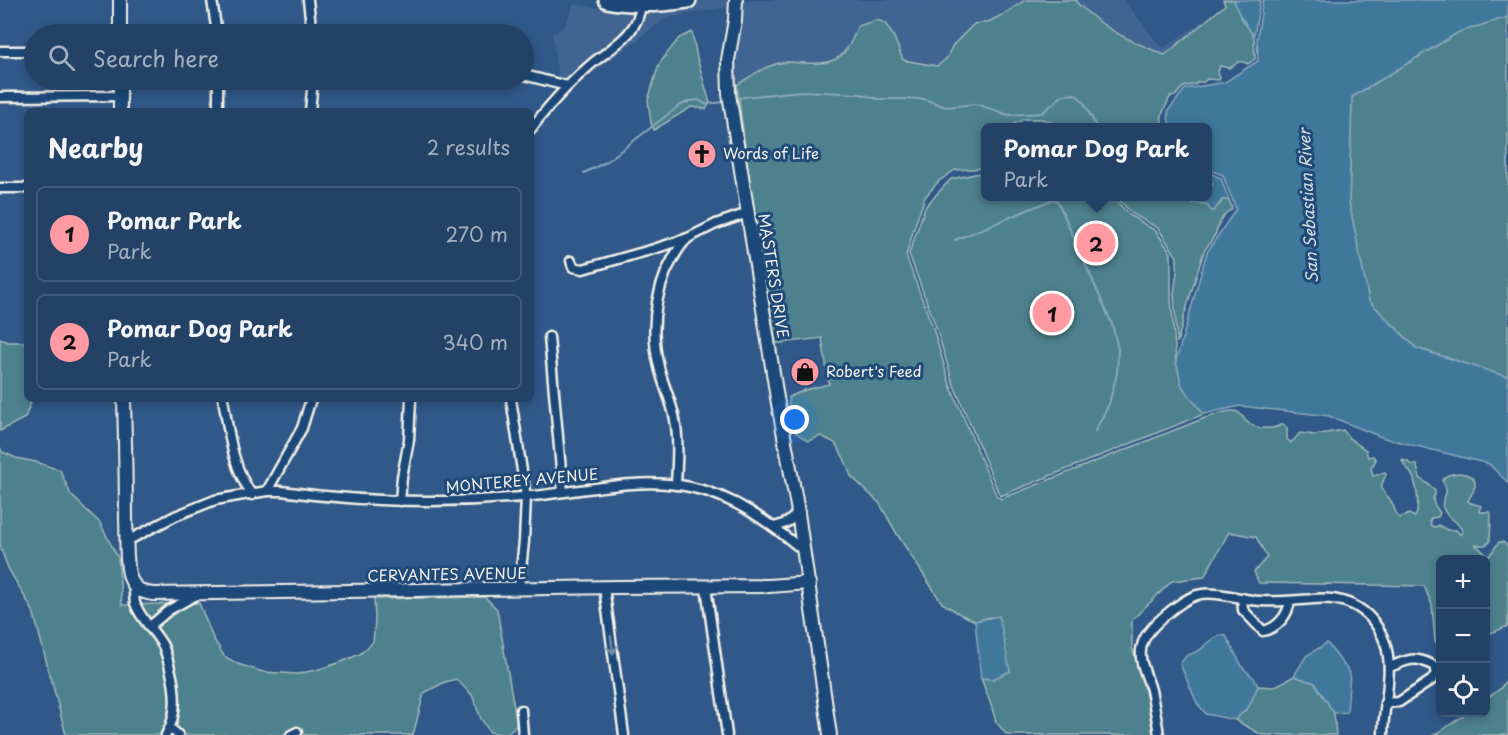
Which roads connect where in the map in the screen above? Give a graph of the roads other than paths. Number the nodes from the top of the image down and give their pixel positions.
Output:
1 (120, 0) edge
2 (212, 0) edge
3 (308, 0) edge
4 (608, 0) edge
5 (688, 0) edge
6 (736, 0) edge
7 (641, 4) junction
8 (120, 24) edge
9 (216, 24) edge
10 (311, 24) edge
11 (0, 51) edge
12 (24, 51) edge
13 (534, 78) edge
14 (567, 86) junction
15 (120, 90) edge
16 (218, 90) edge
17 (312, 90) edge
18 (120, 96) junction
19 (0, 97) edge
20 (120, 108) edge
21 (218, 108) edge
22 (310, 108) edge
23 (534, 125) edge
24 (0, 188) edge
25 (24, 188) edge
26 (748, 213) junction
27 (688, 238) junction
28 (572, 264) dead end
29 (549, 337) dead end
30 (124, 402) edge
31 (224, 402) edge
32 (310, 402) edge
33 (411, 402) edge
34 (512, 402) edge
35 (676, 484) junction
36 (267, 491) junction
37 (563, 492) junction
38 (252, 495) junction
39 (526, 497) junction
40 (400, 501) junction
41 (798, 509) junction
42 (774, 527) junction
43 (127, 541) junction
44 (804, 551) junction
45 (133, 584) junction
46 (809, 584) junction
47 (604, 587) junction
48 (706, 587) junction
49 (519, 589) junction
50 (201, 593) junction
51 (1242, 598) junction
52 (1290, 601) junction
53 (150, 626) junction
54 (1389, 667) junction
55 (1385, 703) junction
56 (521, 710) dead end
57 (168, 731) edge
58 (178, 735) edge
59 (523, 735) edge
60 (624, 735) edge
61 (727, 735) edge
62 (830, 735) edge
63 (1159, 735) edge
64 (1383, 735) edge

1 - 8 street
2 - 9 street
3 - 10 street
4 - 7 highway
5 - 7 highway
6 - 26 street, MASTERS DRIVE
7 - 14 street
11 - 12 street
13 - 14 street
14 - 23 street
15 - 18 street
16 - 21 street
17 - 22 street
18 - 19 street
18 - 20 street
24 - 25 street
26 - 27 street
26 - 41 street, MASTERS DRIVE
27 - 28 street
27 - 35 street
29 - 37 street
30 - 43 street
31 - 38 street
32 - 36 street
33 - 40 street
34 - 39 street
35 - 37 street, MONTEREY AVENUE
35 - 42 street, MONTEREY AVENUE
36 - 38 street, MONTEREY AVENUE
36 - 40 street, MONTEREY AVENUE
37 - 39 street, MONTEREY AVENUE
38 - 43 street, MONTEREY AVENUE
39 - 40 street, MONTEREY AVENUE
39 - 49 street
41 - 42 street
41 - 44 street, MASTERS DRIVE
42 - 44 street, MONTEREY AVENUE
43 - 45 street
44 - 46 street, MASTERS DRIVE
45 - 50 street, CERVANTES AVENUE
45 - 53 street
46 - 48 street, CERVANTES AVENUE
46 - 62 street, MASTERS DRIVE
47 - 48 street, CERVANTES AVENUE
47 - 49 street, CERVANTES AVENUE
47 -> 60 street
48 - 61 street
49 - 50 street, CERVANTES AVENUE
50 - 53 street
51 - 52 street
51 - 52 street
51 - 63 street
52 - 54 street
53 - 57 street
54 - 55 street
54 - 55 street
55 - 64 street
56 - 59 street
57 - 58 street

